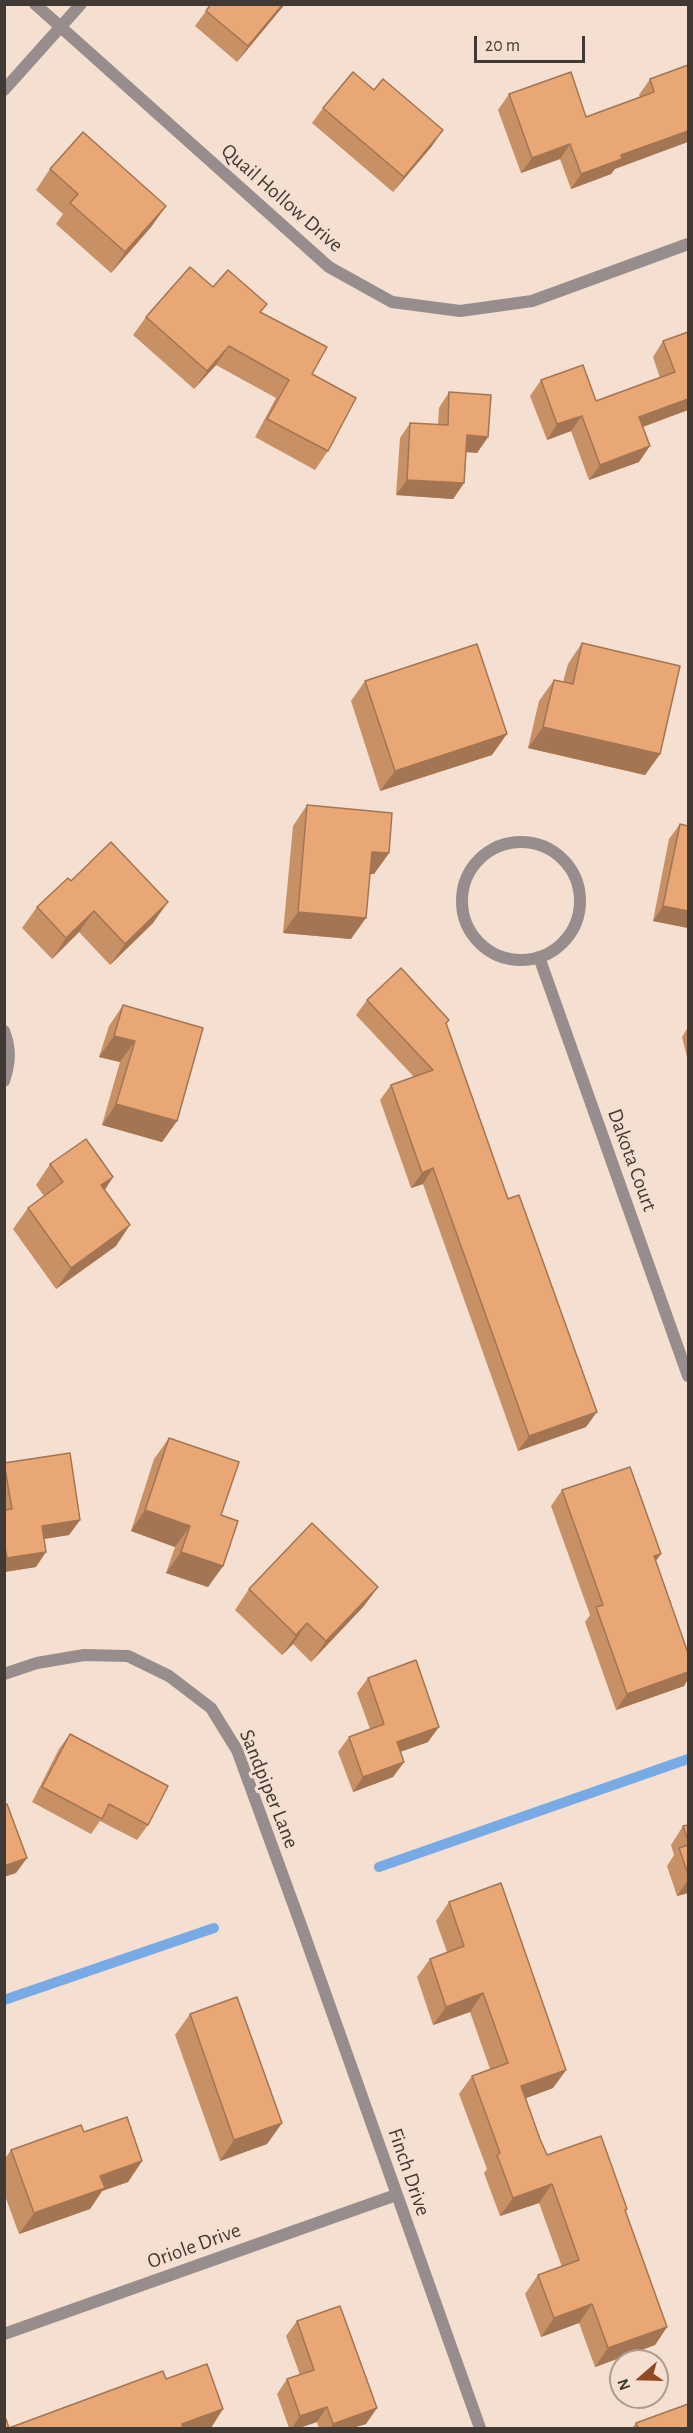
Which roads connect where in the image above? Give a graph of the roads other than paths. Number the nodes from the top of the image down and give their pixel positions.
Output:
1 (35, 4) edge
2 (81, 4) edge
3 (60, 26) junction
4 (4, 90) edge
5 (688, 244) edge
6 (539, 957) junction
7 (4, 1031) edge
8 (4, 1081) edge
9 (688, 1376) edge
10 (4, 1674) edge
11 (302, 1928) joint
12 (396, 2195) junction
13 (4, 2334) edge
14 (480, 2428) edge

1 - 3 street, Quail Hollow Drive
2 - 3 street
3 - 4 street
3 - 5 street, Quail Hollow Drive
6 - 6 street
6 - 9 street, Dakota Court
7 - 8 street
10 - 11 street, Sandpiper Lane
11 - 12 street, Finch Drive
12 - 13 street, Oriole Drive
12 - 14 street, Finch Drive

